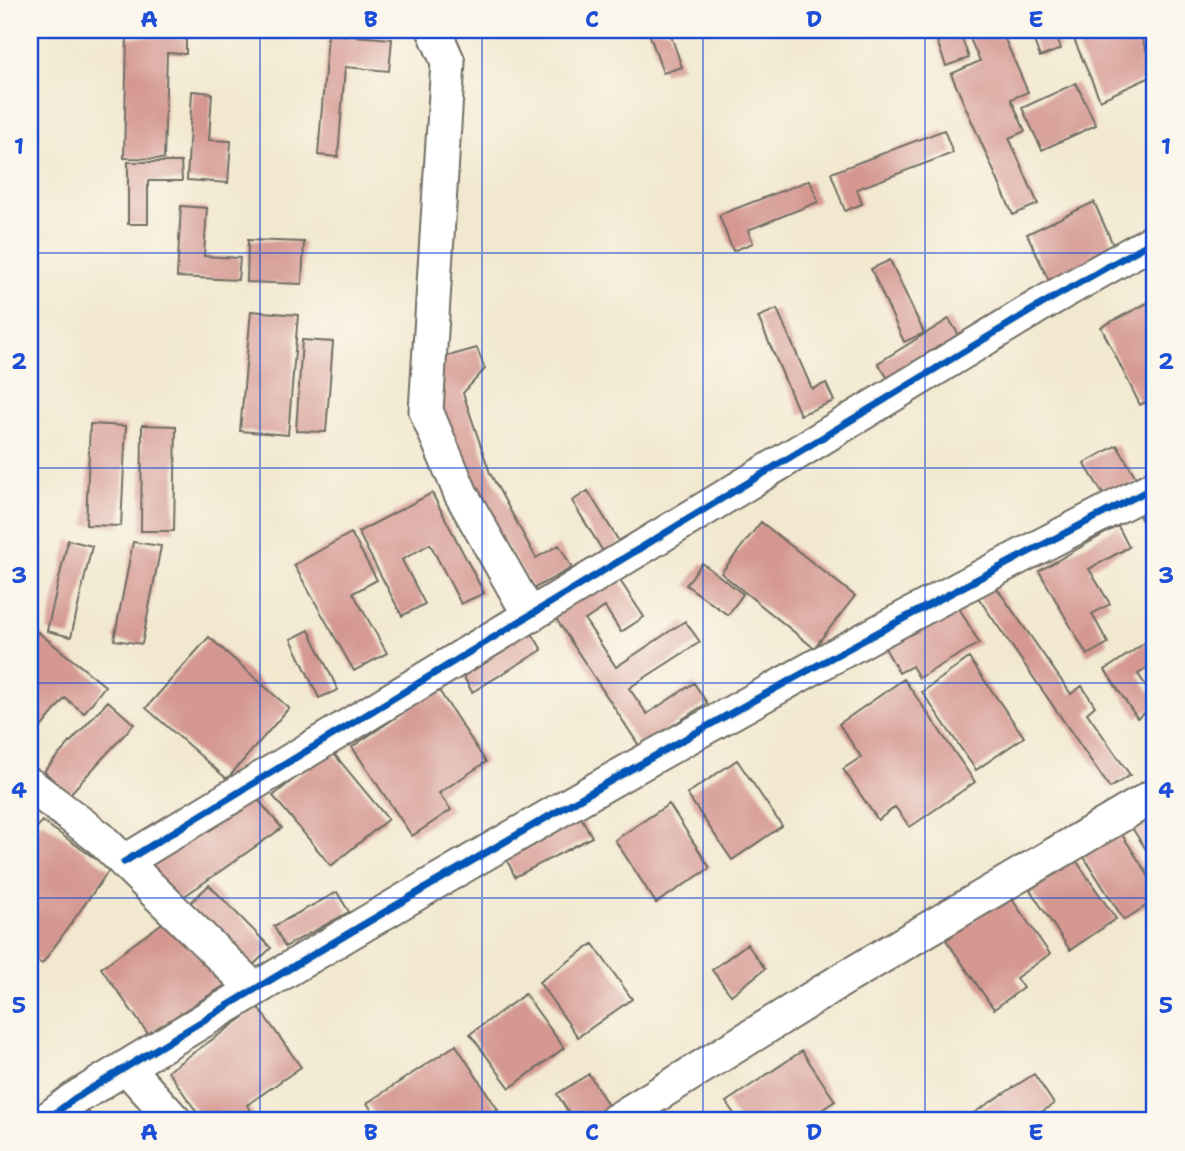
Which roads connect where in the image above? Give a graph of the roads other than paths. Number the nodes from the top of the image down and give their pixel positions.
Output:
1 (434, 30) edge
2 (1155, 240) edge
3 (1155, 487) edge
4 (530, 616) junction
5 (30, 785) edge
6 (1155, 795) edge
7 (124, 862) junction
8 (254, 989) junction
9 (126, 1068) junction
10 (45, 1121) edge
11 (175, 1121) edge
12 (615, 1121) edge

1 - 4 street
2 - 4 street
3 - 8 street
4 - 7 street
5 - 7 street
6 - 12 street
7 - 8 street
8 - 9 street
9 - 10 street
9 - 11 street

